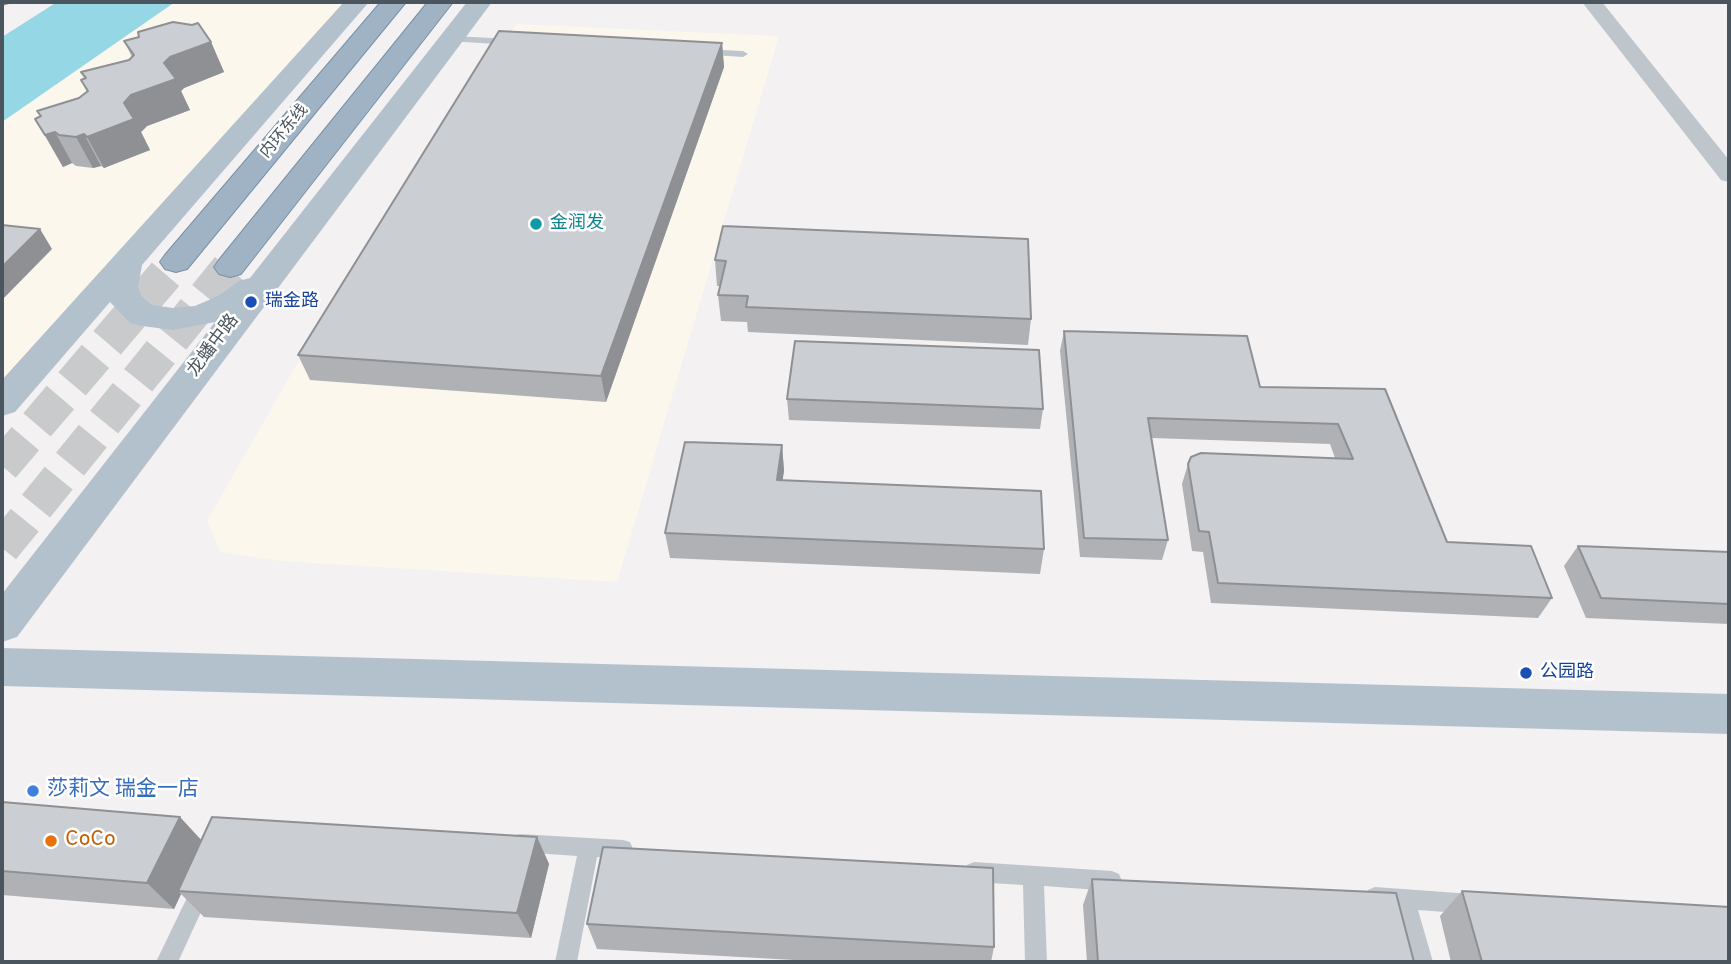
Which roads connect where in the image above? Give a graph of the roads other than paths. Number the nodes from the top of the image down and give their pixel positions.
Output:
1 (357, 2) edge
2 (394, 2) edge
3 (441, 2) edge
4 (480, 2) edge
5 (1592, 2) edge
6 (452, 38) junction
7 (521, 42) edge
8 (687, 51) edge
9 (743, 54) dead end
10 (1729, 174) edge
11 (176, 262) tunnel mouth
12 (126, 264) junction
13 (230, 267) tunnel mouth
14 (270, 274) junction
15 (2, 402) edge
16 (2, 625) edge
17 (2, 667) edge
18 (1729, 714) edge
19 (507, 842) edge
20 (589, 847) junction
21 (645, 851) edge
22 (950, 871) edge
23 (208, 875) edge
24 (1033, 876) junction
25 (1129, 882) edge
26 (1350, 896) edge
27 (1405, 899) junction
28 (1486, 905) edge
29 (167, 962) edge
30 (566, 962) edge
31 (1036, 962) edge
32 (1422, 962) edge

1 - 12 main road
2 - 11 highway, 内环东线
3 - 13 highway
4 - 6 main road, 龙蟠中路
5 - 10 street
6 - 7 lane
6 - 14 main road, 龙蟠中路
8 - 9 lane
12 - 14 main road
12 - 15 main road
14 - 16 main road, 龙蟠中路
17 - 18 main road
19 - 20 lane
20 - 21 lane
20 - 30 lane
22 - 24 lane
23 - 29 lane
24 - 25 lane
24 - 31 lane
26 - 27 lane
27 - 28 lane
27 - 32 lane

